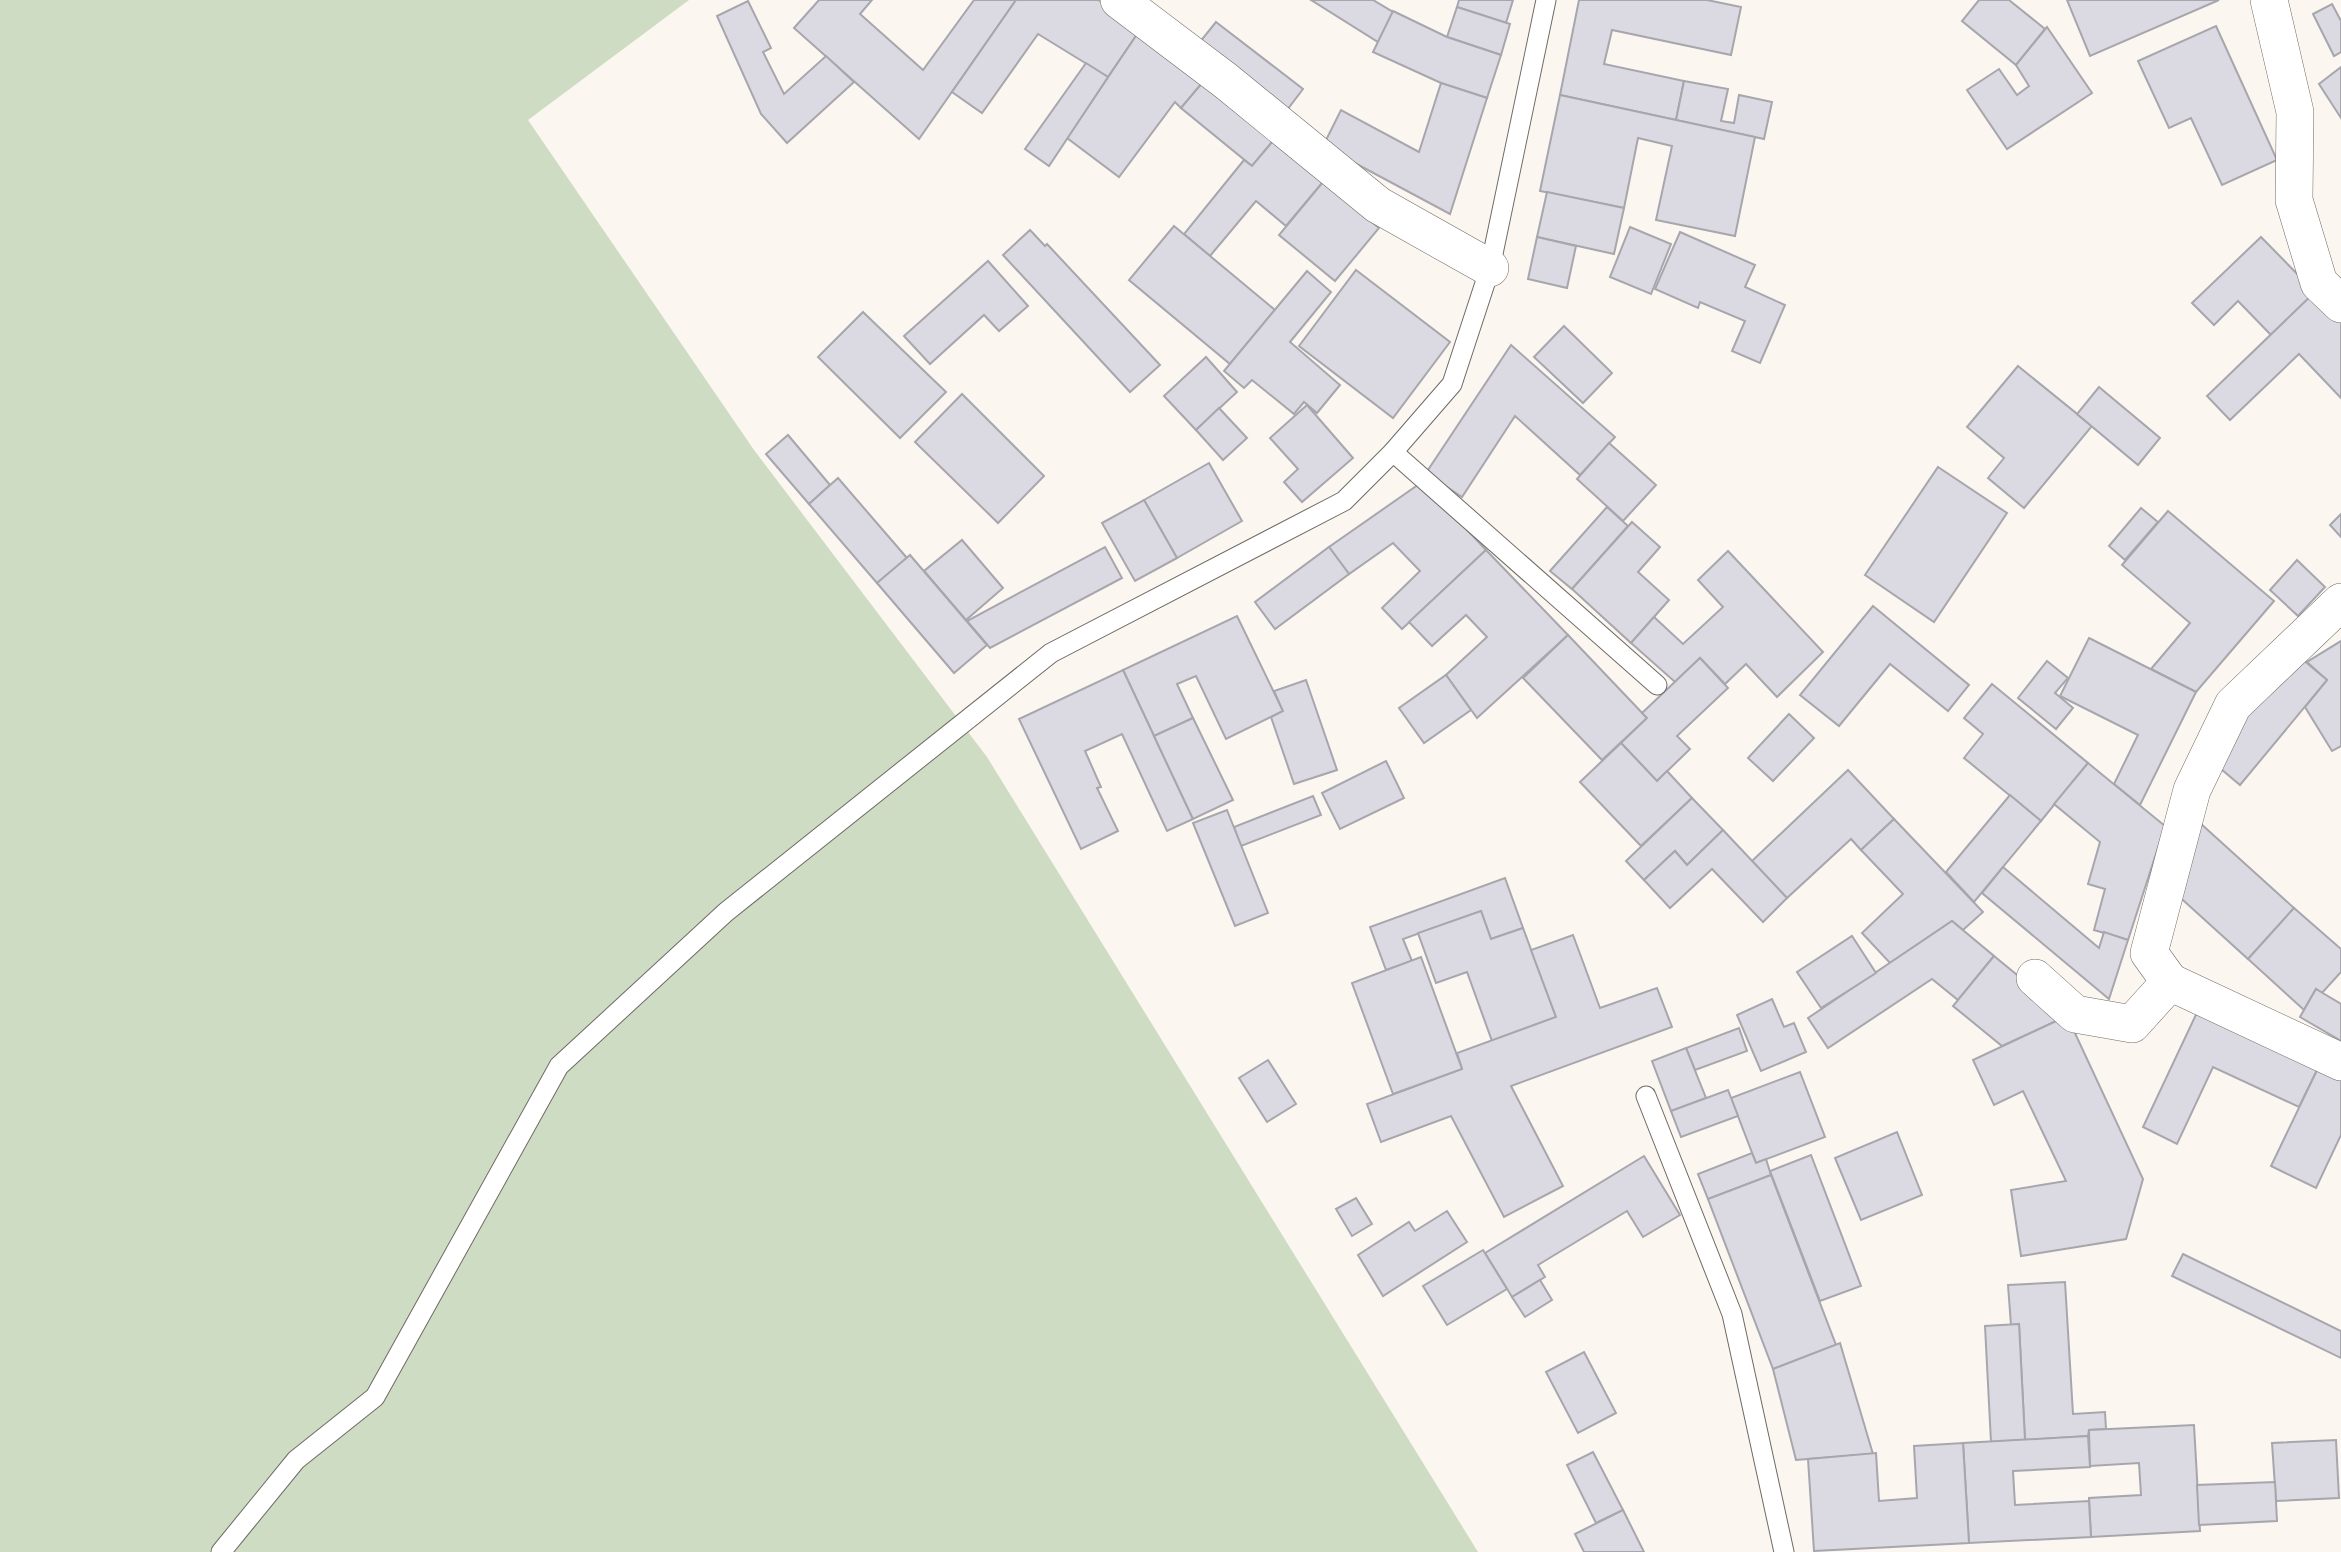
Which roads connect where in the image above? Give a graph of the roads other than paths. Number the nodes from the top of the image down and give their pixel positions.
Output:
1 (1119, 0) edge
2 (1546, 0) edge
3 (2269, 0) edge
4 (1490, 268) junction
5 (2341, 304) edge
6 (1393, 452) junction
7 (2341, 602) edge
8 (1657, 685) dead end
9 (2035, 978) dead end
10 (2170, 982) junction
11 (2341, 1062) edge
12 (1646, 1096) dead end
13 (221, 1552) edge
14 (1784, 1552) edge

1 - 4 street
2 - 4 lane
3 - 5 street
4 - 6 lane
6 - 8 lane
6 - 13 lane
7 - 10 street
9 - 10 street
10 - 11 street
12 - 14 lane

